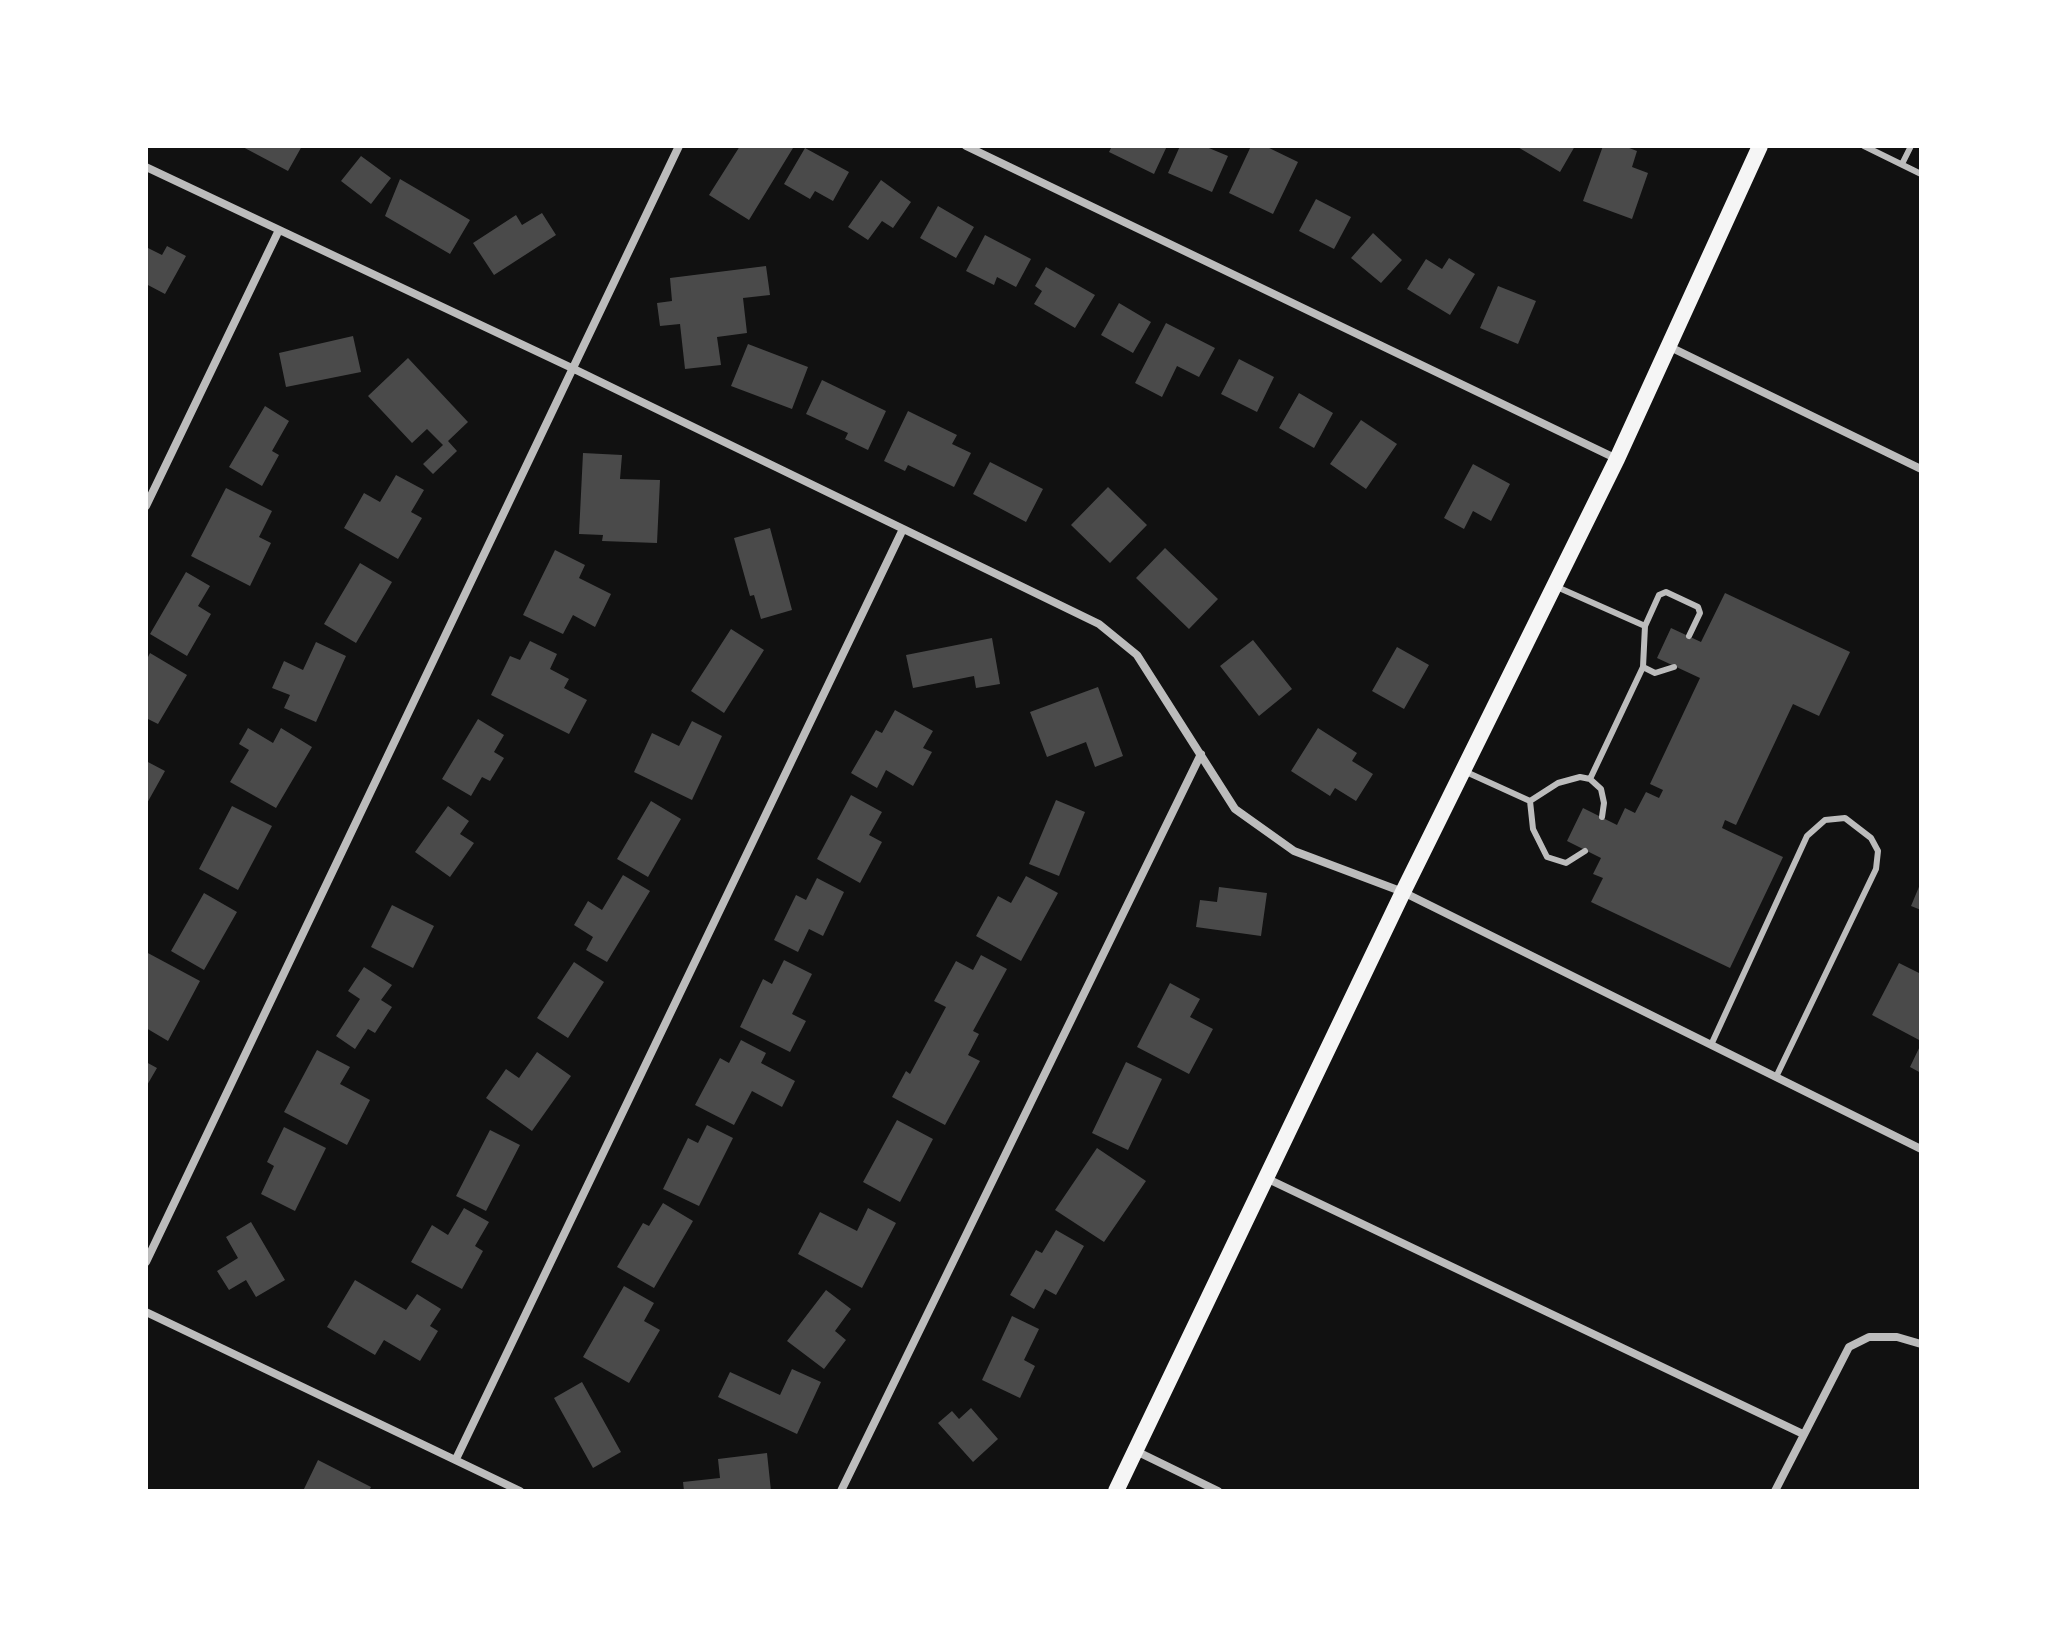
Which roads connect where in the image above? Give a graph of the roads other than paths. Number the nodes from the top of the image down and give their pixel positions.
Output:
1 (679, 146) edge
2 (966, 146) edge
3 (1760, 146) edge
4 (1864, 146) edge
5 (1911, 146) edge
6 (1902, 164) junction
7 (146, 167) edge
8 (1921, 174) edge
9 (279, 230) junction
10 (1668, 346) junction
11 (574, 369) junction
12 (1617, 459) junction
13 (1921, 469) edge
14 (146, 506) edge
15 (903, 529) junction
16 (1554, 586) junction
17 (1645, 626) junction
18 (1689, 636) dead end
19 (1643, 667) junction
20 (1674, 667) dead end
21 (1201, 754) junction
22 (1463, 770) junction
23 (1590, 779) junction
24 (1530, 801) junction
25 (1602, 817) dead end
26 (1585, 851) dead end
27 (1403, 892) junction
28 (1711, 1045) junction
29 (1776, 1077) junction
30 (1921, 1149) edge
31 (1268, 1179) junction
32 (146, 1262) edge
33 (146, 1312) edge
34 (1921, 1344) edge
35 (1803, 1434) junction
36 (1135, 1451) junction
37 (456, 1459) junction
38 (520, 1491) edge
39 (841, 1491) edge
40 (1116, 1491) edge
41 (1218, 1491) edge
42 (1775, 1491) edge

1 - 11 street
2 - 12 street
3 - 10 main road
4 - 6 lane
5 - 6 lane
6 - 8 lane
7 - 9 street
9 - 11 street
9 - 14 street
10 - 12 main road
10 - 13 street
11 - 15 street
11 - 32 street
12 - 16 main road
15 - 21 street
15 - 37 street
16 - 17 lane
16 - 22 main road
17 - 18 lane
17 - 19 lane
19 - 20 lane
19 - 23 lane
21 - 27 street
21 - 39 street
22 - 24 lane
22 - 27 main road
23 - 24 lane
23 - 25 lane
24 - 26 lane
27 - 28 street
27 - 31 main road
28 - 29 street
28 - 29 lane
29 - 30 street
31 - 35 street
31 - 36 main road
33 - 37 street
34 - 35 street
35 - 42 street
36 - 40 main road
36 - 41 street
37 - 38 street

